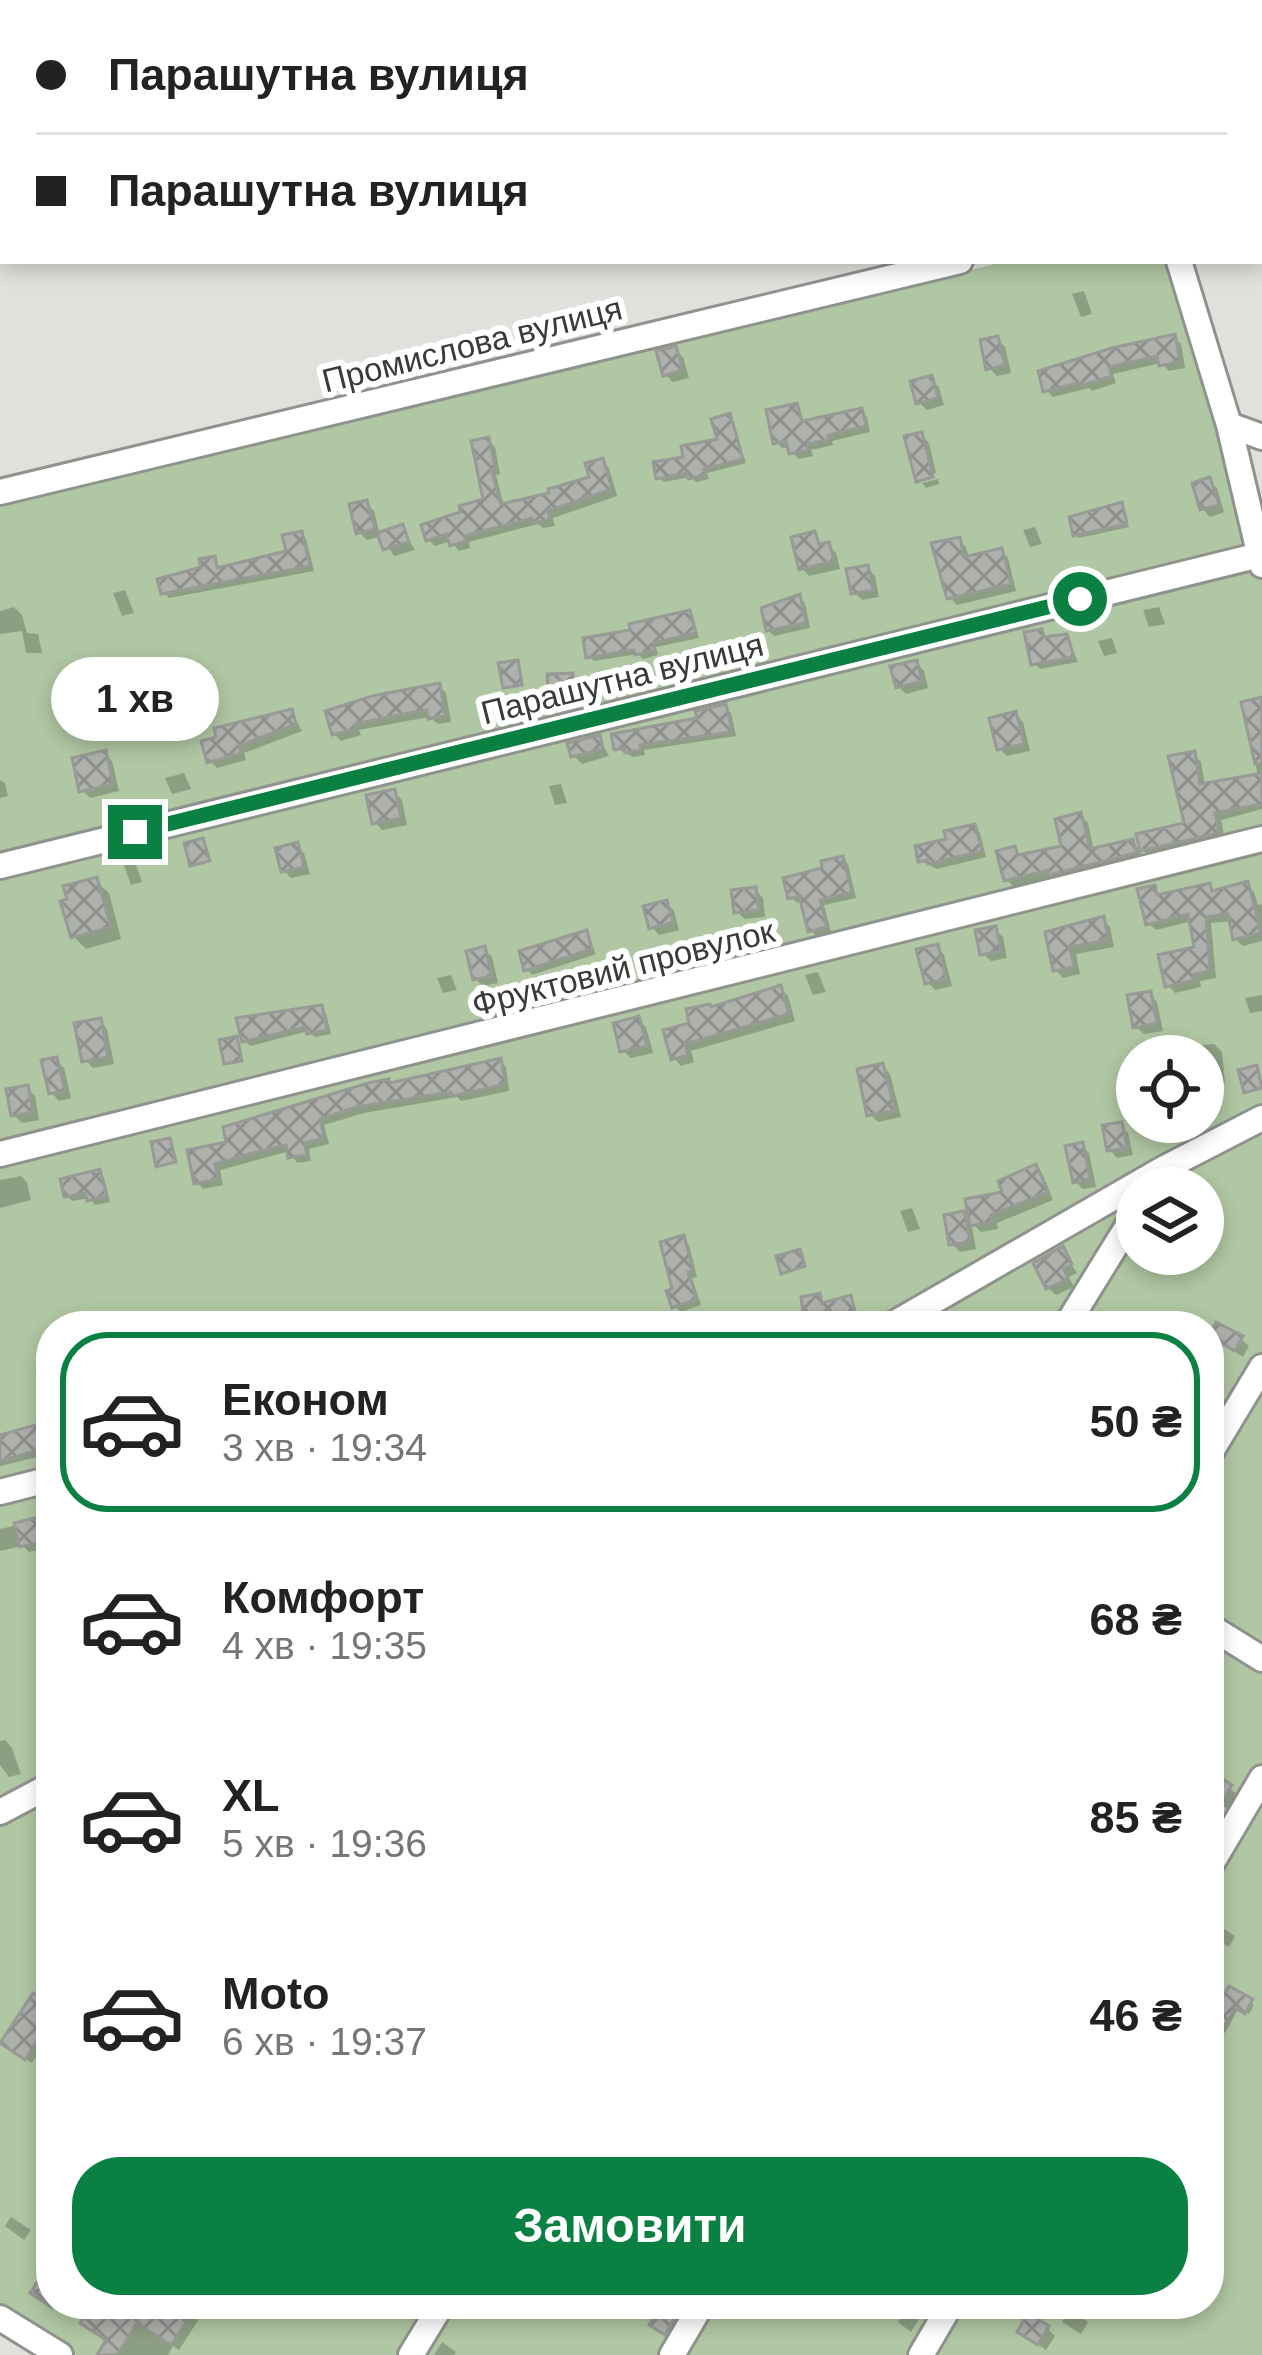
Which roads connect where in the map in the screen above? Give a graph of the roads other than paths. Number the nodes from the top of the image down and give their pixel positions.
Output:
1 (948, 264) edge
2 (1180, 264) edge
3 (1229, 425) junction
4 (1262, 437) edge
5 (0, 492) edge
6 (1261, 560) edge
7 (1262, 839) edge
8 (0, 866) edge
9 (1262, 1118) edge
10 (0, 1154) edge
11 (1178, 1167) edge
12 (1116, 1202) edge
13 (1116, 1245) edge
14 (917, 1311) edge
15 (1075, 1311) edge
16 (1262, 1367) edge
17 (1224, 1430) edge
18 (36, 1483) edge
19 (0, 1492) edge
20 (1224, 1635) edge
21 (1262, 1659) edge
22 (1262, 1778) edge
23 (36, 1793) edge
24 (0, 1812) edge
25 (1224, 1843) edge
26 (0, 2318) edge
27 (433, 2319) edge
28 (693, 2319) edge
29 (942, 2319) edge
30 (60, 2355) edge
31 (411, 2355) edge
32 (672, 2355) edge
33 (921, 2355) edge

1 - 5 street, Промислова вулиця
2 - 3 street
3 - 4 street
3 - 6 street
6 - 8 street, Парашутна вулиця
7 - 10 street, Фруктовий провулок
9 - 11 street
12 - 14 street
13 - 15 street
16 - 17 street
18 - 19 street
20 - 21 street
22 - 25 street
23 - 24 street
26 - 30 street
27 - 31 street
28 - 32 street
29 - 33 street

